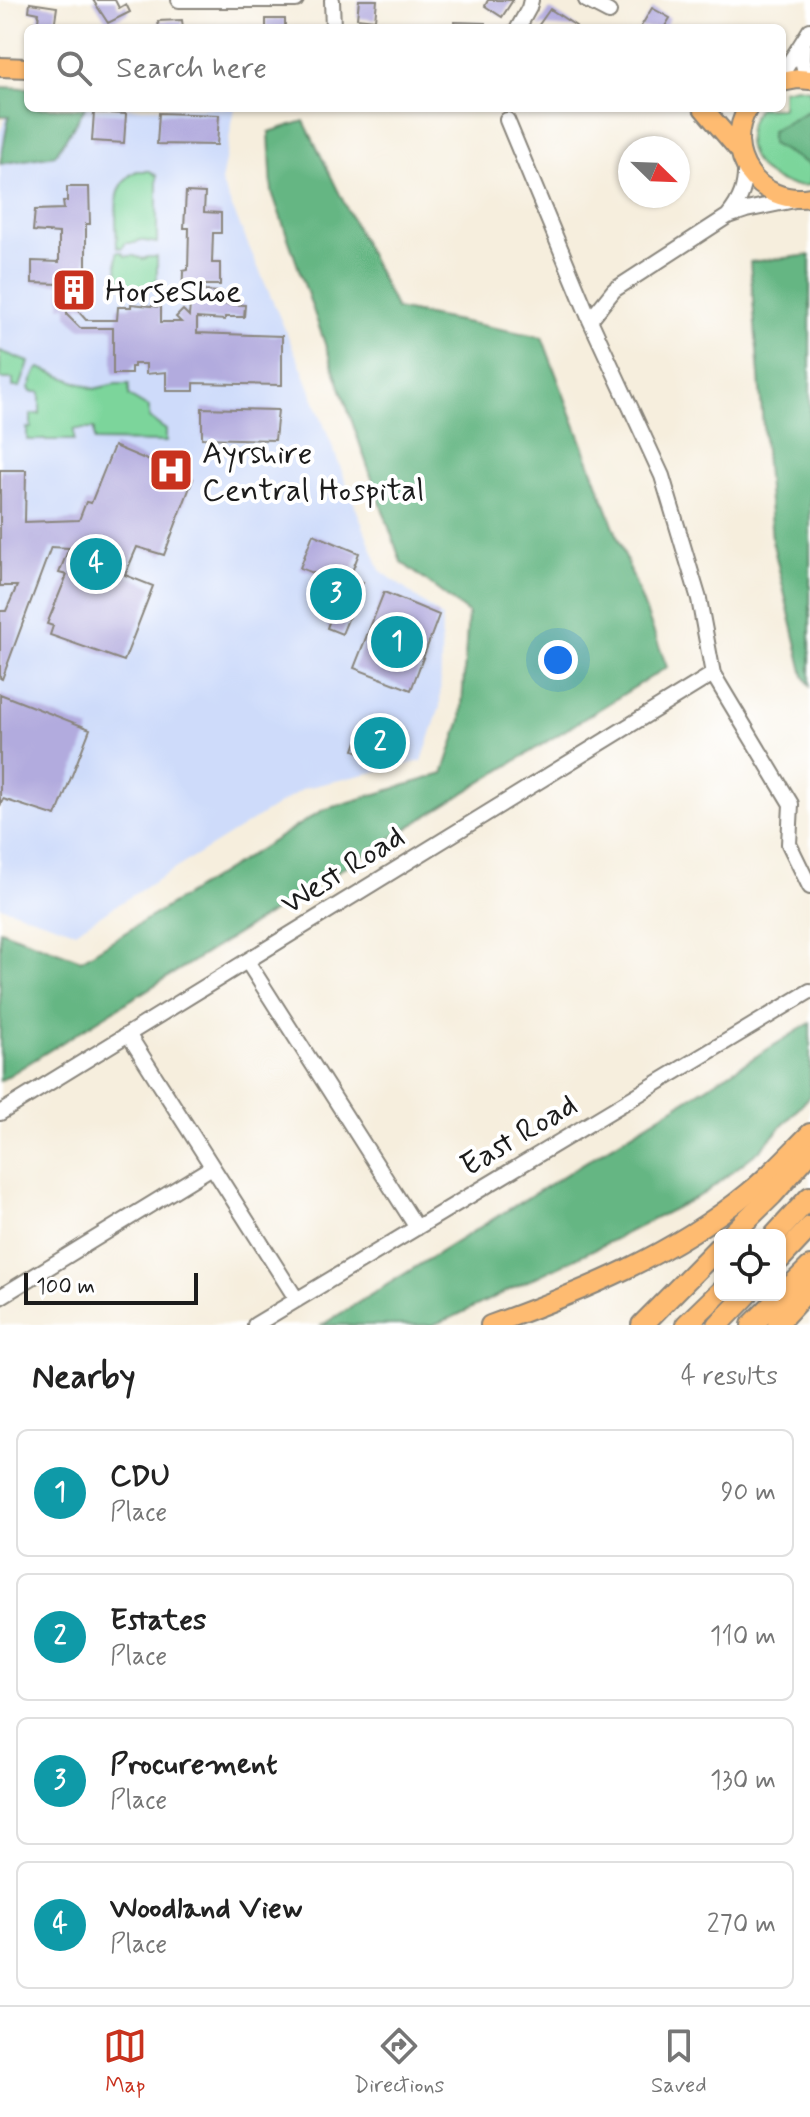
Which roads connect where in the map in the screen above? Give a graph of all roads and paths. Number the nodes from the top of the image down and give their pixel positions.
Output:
1 (179, 0) edge
2 (296, 0) edge
3 (332, 0) edge
4 (531, 0) edge
5 (586, 0) edge
6 (197, 1) edge
7 (609, 12) dead end
8 (333, 24) edge
9 (520, 24) edge
10 (806, 36) edge
11 (0, 67) edge
12 (24, 68) edge
13 (786, 68) edge
14 (809, 80) edge
15 (786, 82) edge
16 (706, 112) edge
17 (746, 112) edge
18 (507, 120) dead end
19 (742, 157) junction
20 (807, 198) edge
21 (728, 216) junction
22 (590, 320) junction
23 (713, 674) junction
24 (810, 887) edge
25 (247, 961) junction
26 (810, 991) edge
27 (128, 1034) junction
28 (0, 1113) edge
29 (810, 1133) edge
30 (810, 1152) edge
31 (212, 1167) junction
32 (810, 1197) edge
33 (810, 1227) edge
34 (417, 1228) junction
35 (737, 1229) edge
36 (781, 1229) edge
37 (714, 1252) edge
38 (786, 1253) edge
39 (810, 1267) edge
40 (810, 1289) edge
41 (0, 1297) edge
42 (714, 1298) edge
43 (297, 1300) junction
44 (741, 1301) edge
45 (255, 1325) edge
46 (490, 1325) edge
47 (642, 1325) edge
48 (686, 1325) edge
49 (718, 1325) edge
50 (752, 1325) edge
51 (777, 1325) edge

1 - 6 street
2 - 6 street
3 - 8 street
4 - 9 street
5 - 7 street
10 - 13 street
10 - 14 street
11 - 12 main road
14 - 15 main road
16 - 19 main road
17 - 19 main road
18 - 22 street
19 - 20 main road
19 - 21 street
20 - 21 street
21 - 22 street
22 - 23 street
23 - 24 street
23 - 25 street, West Road
25 - 27 street, West Road
25 - 34 street
26 - 34 street, East Road
27 - 28 street, West Road
27 - 31 street
29 - 46 main road
30 - 35 highway
31 - 41 street
31 - 43 street
32 - 36 highway
33 - 38 highway
34 - 43 street, East Road
37 - 47 highway
39 - 50 highway
40 - 51 main road
42 - 48 highway
43 - 45 street, East Road
44 - 49 highway

